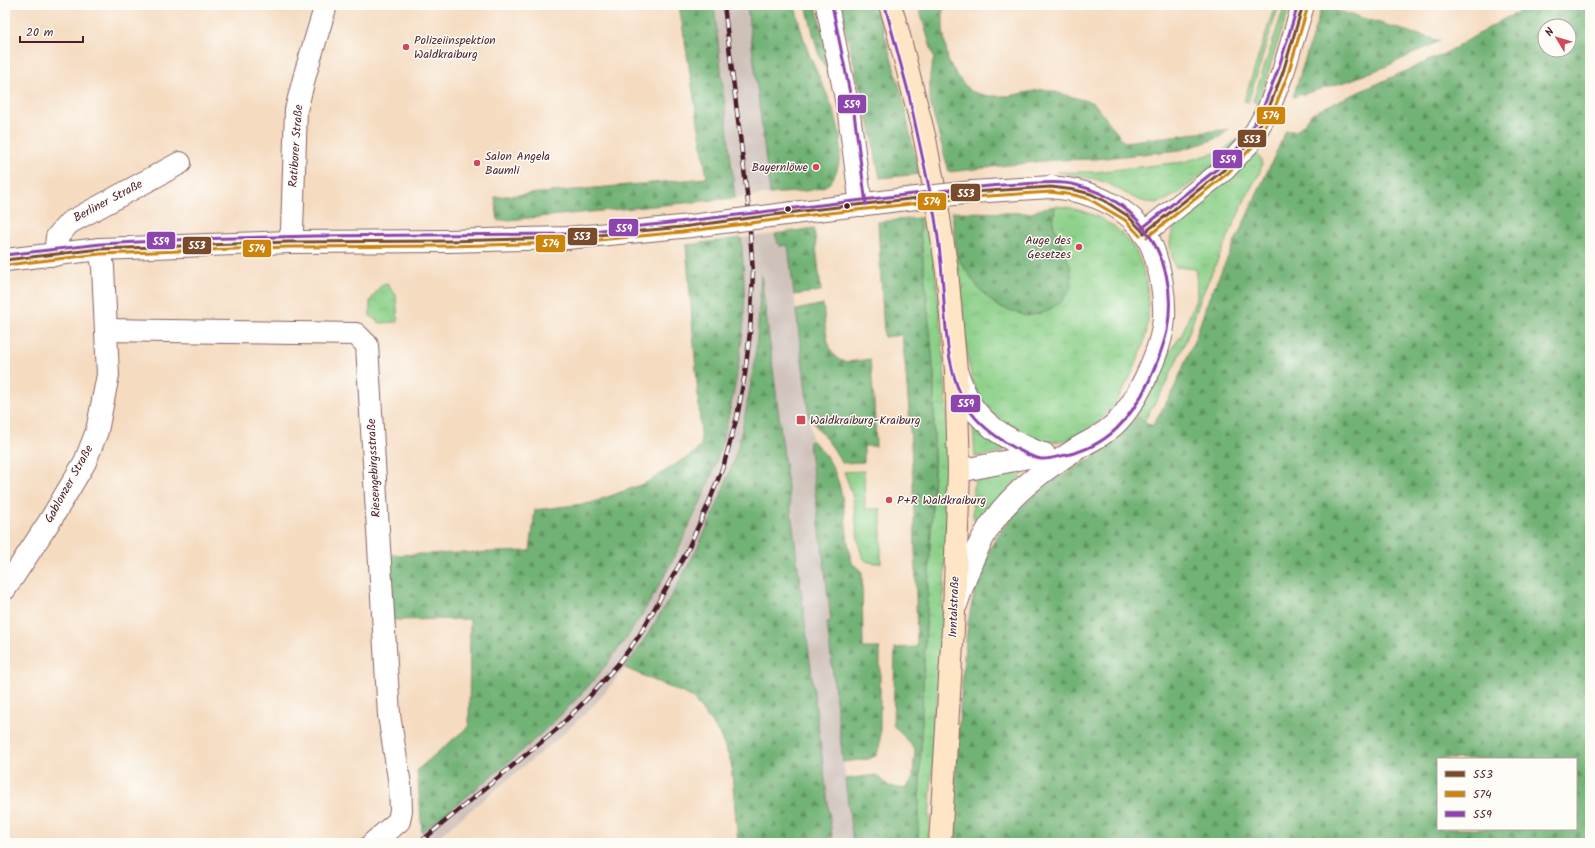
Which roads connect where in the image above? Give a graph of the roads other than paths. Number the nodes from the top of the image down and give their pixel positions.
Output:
1 (326, 5) edge
2 (827, 5) edge
3 (890, 5) edge
4 (1303, 5) edge
5 (180, 163) dead end
6 (861, 205) junction
7 (1144, 233) junction
8 (289, 242) junction
9 (100, 249) junction
10 (56, 255) junction
11 (5, 260) edge
12 (106, 330) junction
13 (956, 371) junction
14 (1080, 447) junction
15 (1042, 454) junction
16 (959, 471) junction
17 (5, 590) edge
18 (954, 612) junction
19 (373, 843) edge
20 (940, 843) edge

1 - 8 street, Ratiborer Straße
2 - 6 street
3 - 13 main road, Inntalstraße
4 - 7 street
5 - 10 street, Berliner Straße
6 - 7 street, bridge
6 - 8 street, bridge
7 - 14 street
8 - 9 street
9 - 10 street
9 - 12 street, Gablonzer Straße
10 - 11 street
12 - 17 street, Gablonzer Straße
12 - 19 street, Riesengebirgsstraße
13 - 15 street
13 - 16 main road, Inntalstraße
14 - 15 street
14 - 18 street
15 - 16 street
16 - 18 main road, Inntalstraße
18 - 20 main road, Inntalstraße

